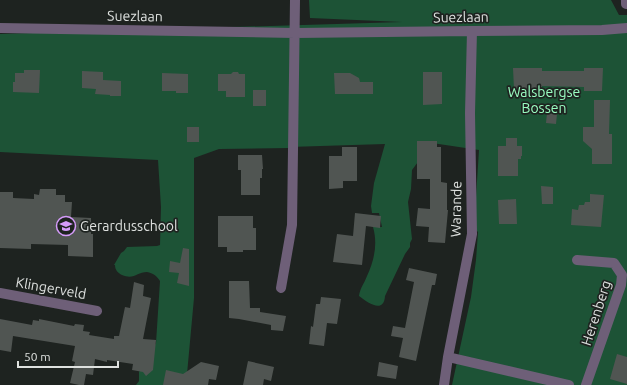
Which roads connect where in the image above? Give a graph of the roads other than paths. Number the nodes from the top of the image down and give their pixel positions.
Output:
1 (295, 0) edge
2 (0, 28) edge
3 (627, 28) edge
4 (472, 31) junction
5 (294, 33) junction
6 (577, 260) dead end
7 (281, 288) dead end
8 (0, 293) edge
9 (97, 311) dead end
10 (448, 357) junction
11 (444, 385) edge
12 (569, 385) edge
13 (586, 385) edge

1 - 5 street
2 - 5 street, Suezlaan
3 - 4 street, Suezlaan
4 - 5 street, Suezlaan
4 - 10 street, Warande
5 - 7 street
6 - 13 street, Herenberg
8 - 9 street, Klingerveld
10 - 11 street, Warande
10 - 12 street

